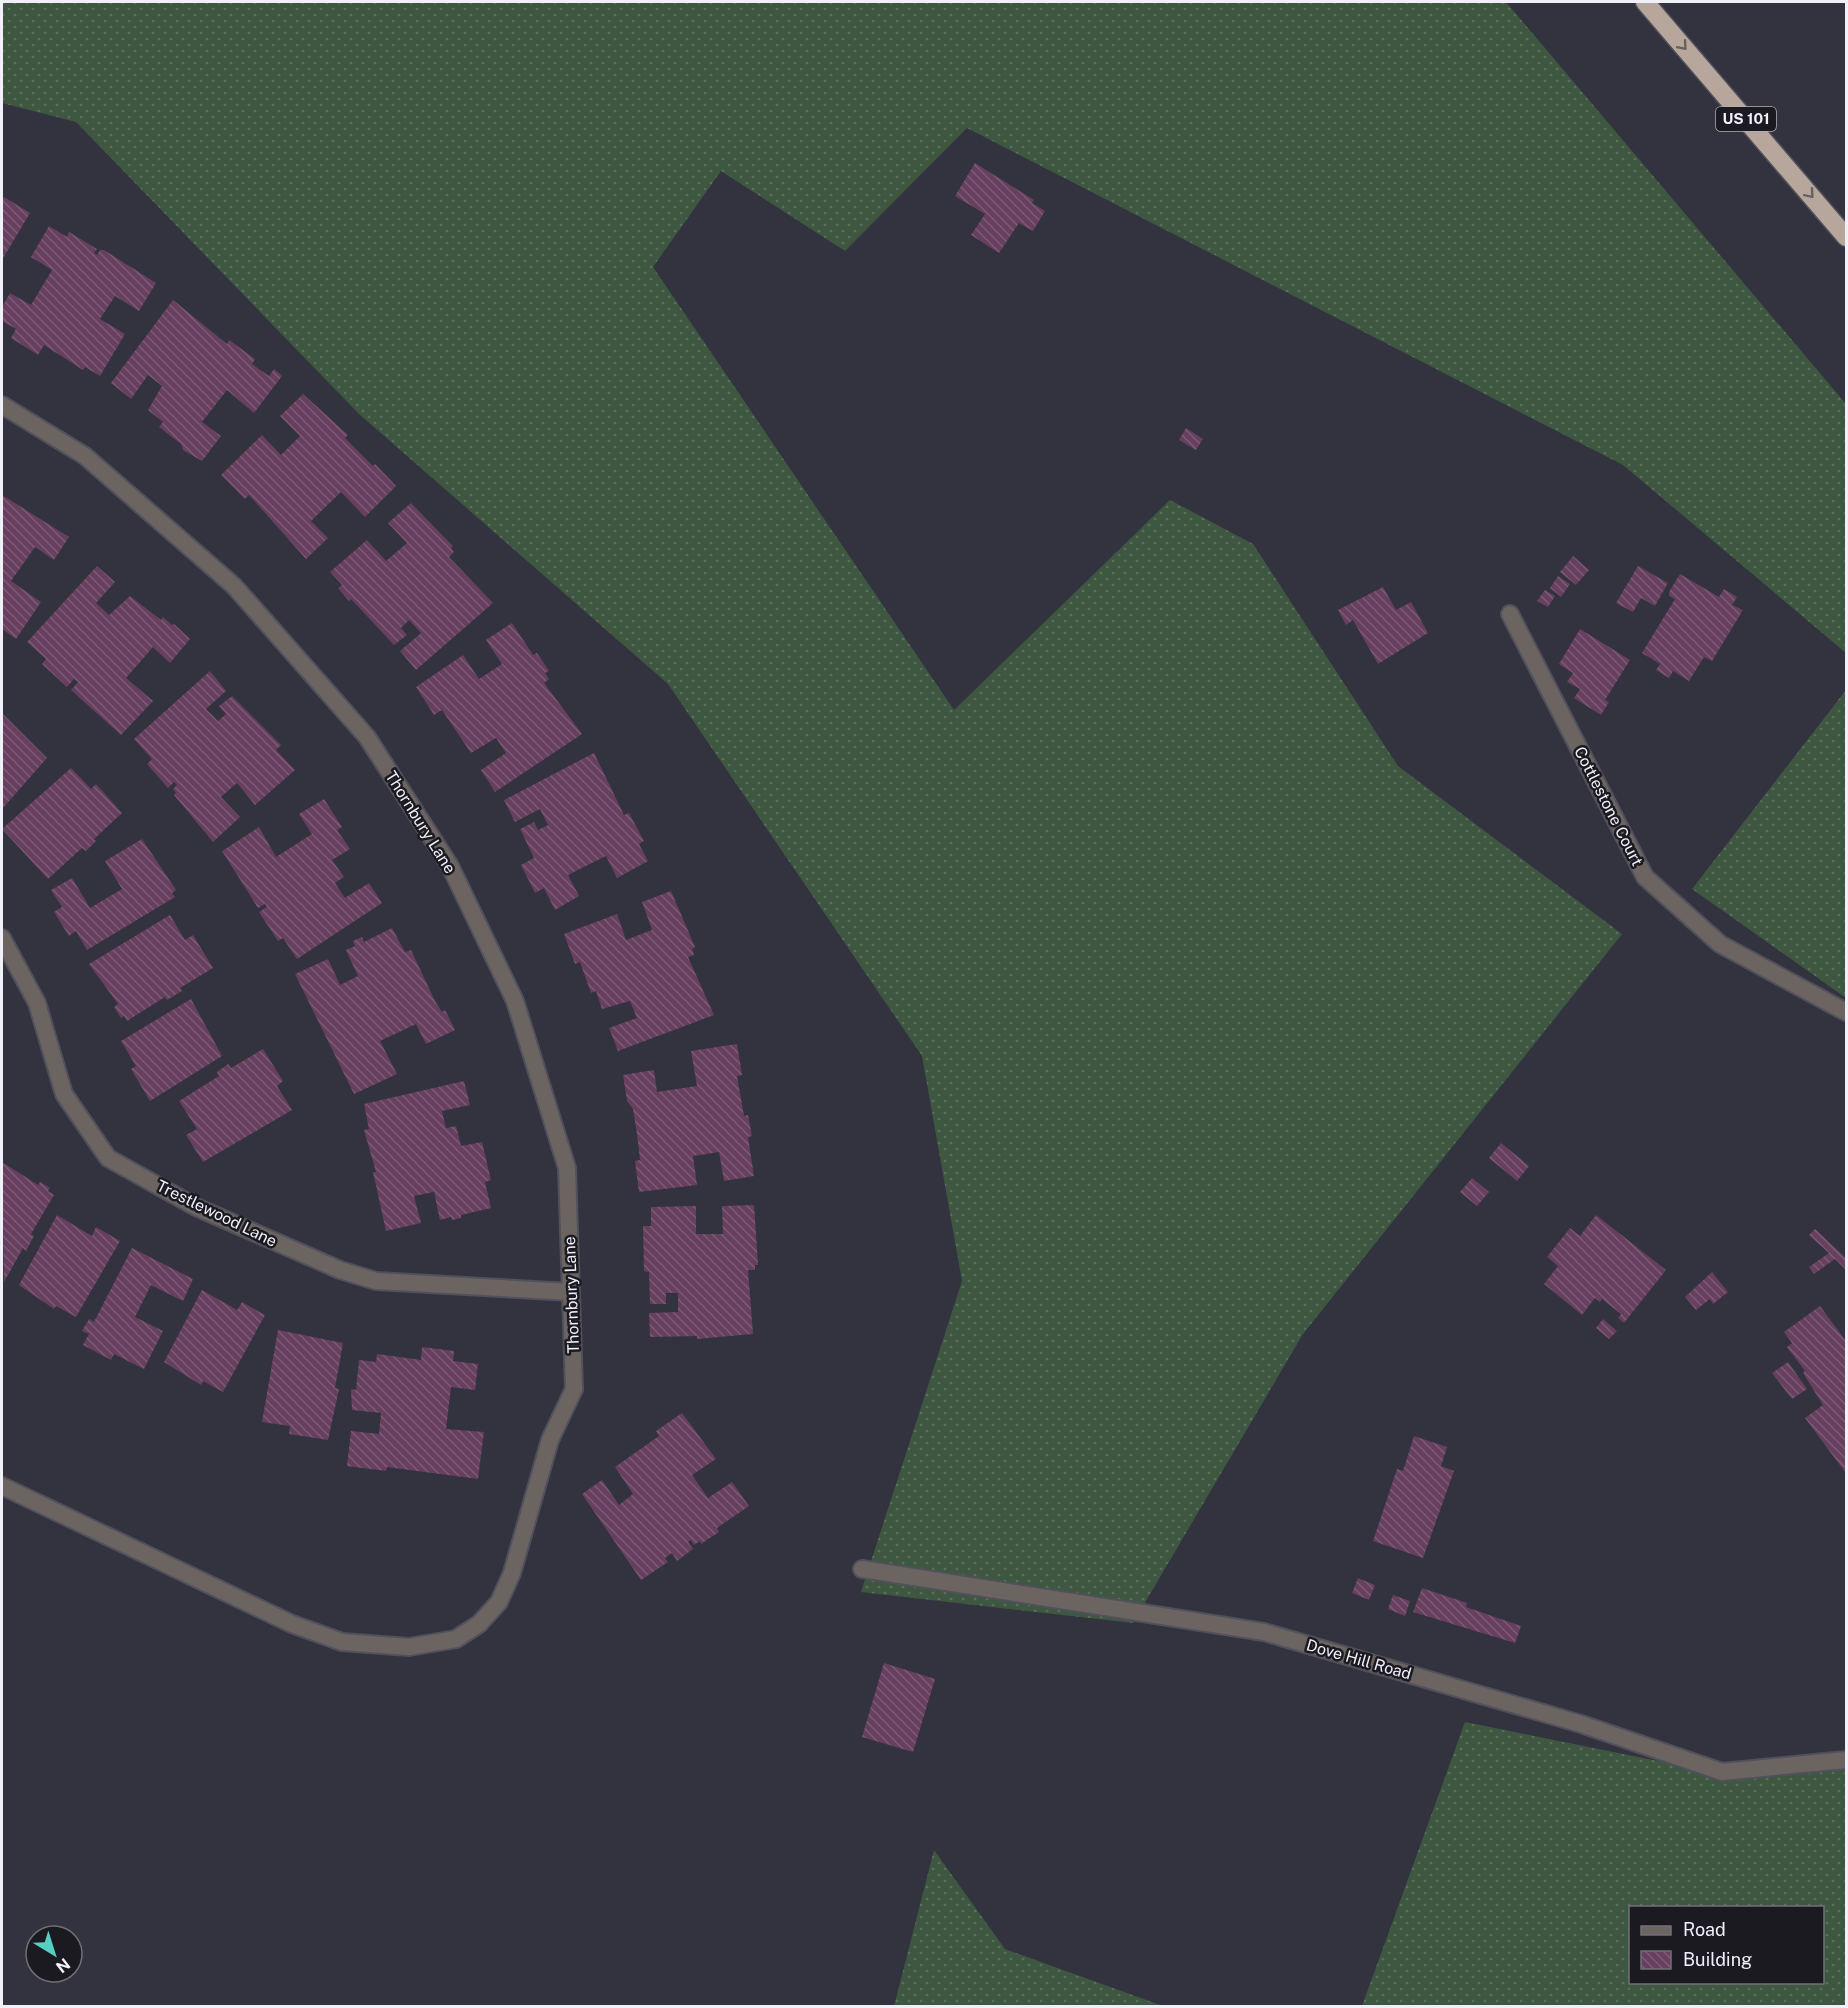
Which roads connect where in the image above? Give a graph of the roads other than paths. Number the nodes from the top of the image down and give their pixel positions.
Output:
1 (1645, 2) edge
2 (1846, 237) edge
3 (2, 405) edge
4 (1510, 614) dead end
5 (2, 938) edge
6 (1846, 1012) edge
7 (571, 1292) junction
8 (2, 1486) edge
9 (862, 1569) dead end
10 (1846, 1760) edge

1 -> 2 highway, US 101
3 - 7 street, Thornbury Lane
4 - 6 street, Cottlestone Court
5 - 7 street, Trestlewood Lane
7 - 8 street, Thornbury Lane
9 - 10 street, Dove Hill Road

